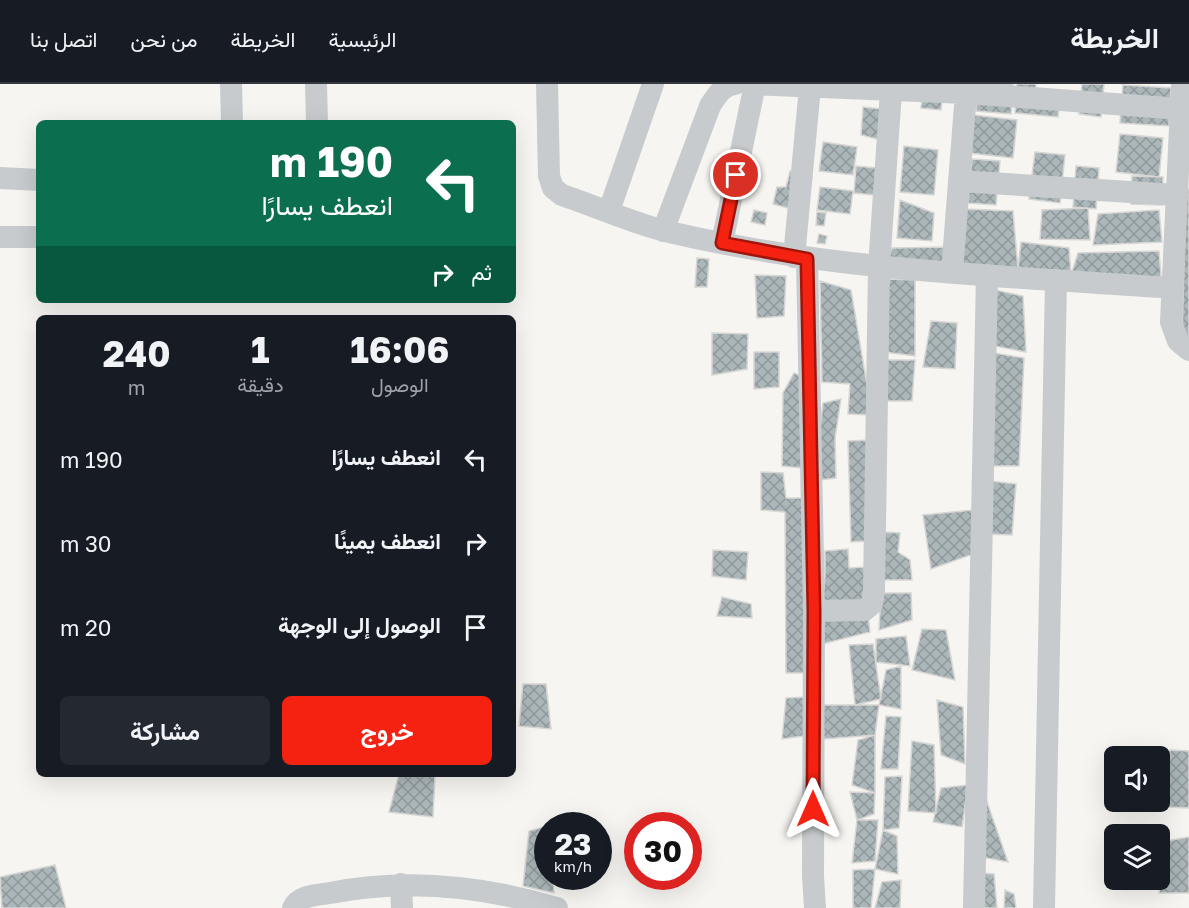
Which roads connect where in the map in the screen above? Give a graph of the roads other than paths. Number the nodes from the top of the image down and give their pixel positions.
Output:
1 (231, 84) edge
2 (316, 84) edge
3 (547, 84) edge
4 (653, 84) edge
5 (735, 84) edge
6 (753, 84) edge
7 (1182, 84) edge
8 (810, 87) junction
9 (891, 91) junction
10 (966, 93) junction
11 (1181, 109) junction
12 (232, 120) edge
13 (317, 120) edge
14 (0, 178) edge
15 (36, 180) edge
16 (959, 181) junction
17 (1177, 195) junction
18 (609, 211) junction
19 (663, 231) junction
20 (0, 237) edge
21 (36, 237) edge
22 (722, 243) junction
23 (801, 258) junction
24 (879, 267) junction
25 (952, 272) junction
26 (987, 275) junction
27 (1056, 280) junction
28 (1173, 288) junction
29 (1189, 350) edge
30 (814, 611) junction
31 (401, 884) junction
32 (294, 908) edge
33 (402, 908) edge
34 (557, 908) edge
35 (815, 908) edge
36 (974, 908) edge
37 (1044, 908) edge

1 - 12 street
2 - 13 street
3 - 18 street
4 - 18 street
5 - 19 street
6 - 8 street
6 - 22 street
7 - 11 street
8 - 9 street
8 - 23 street
9 - 10 street
9 - 24 street
10 - 11 street
10 - 16 street
11 - 17 street
14 - 15 street
16 - 17 street
16 - 25 street
17 - 28 street
18 - 19 street
19 - 22 street
20 - 21 street
22 - 23 street
23 - 24 street
23 - 30 street
24 - 25 street
24 - 30 street
25 - 26 street
26 - 27 street
26 - 36 street
27 - 28 street
27 - 37 street
28 - 29 street
30 - 35 street
31 - 32 street
31 - 33 street
31 - 34 street

